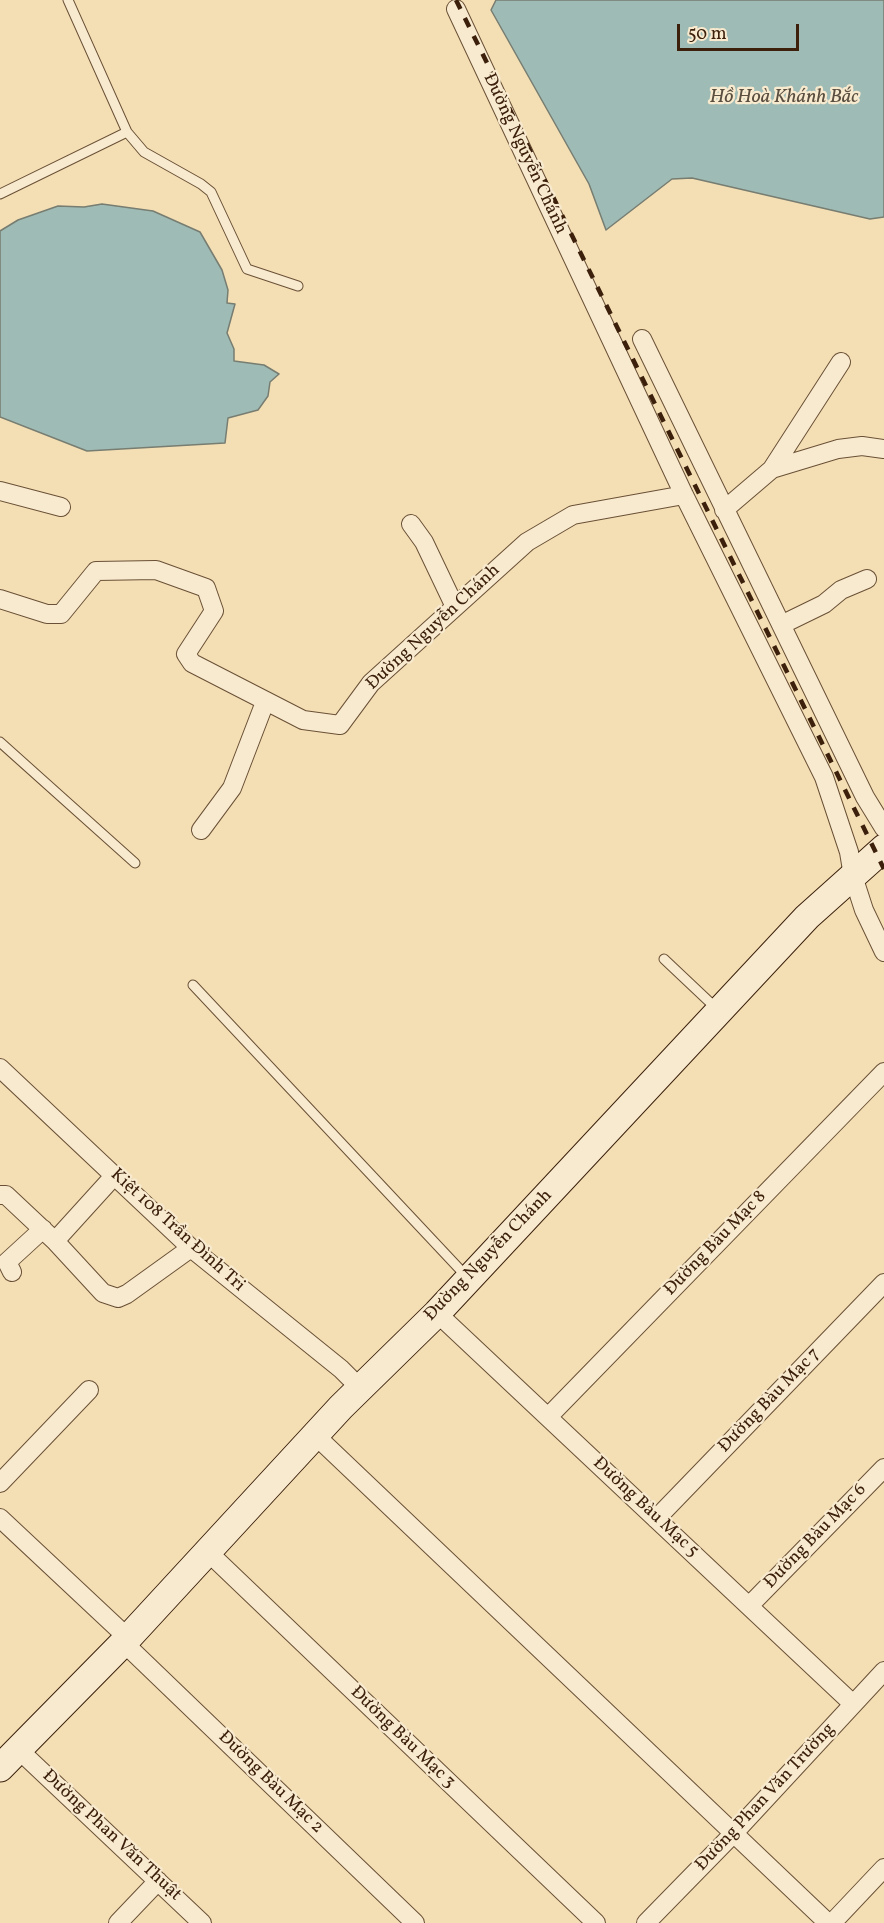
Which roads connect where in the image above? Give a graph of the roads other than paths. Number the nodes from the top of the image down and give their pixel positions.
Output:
1 (68, 0) edge
2 (456, 9) dead end
3 (127, 132) junction
4 (0, 194) edge
5 (298, 286) dead end
6 (642, 339) dead end
7 (841, 362) dead end
8 (884, 448) edge
9 (772, 470) junction
10 (0, 491) edge
11 (684, 495) junction
12 (61, 507) dead end
13 (724, 510) junction
14 (411, 524) dead end
15 (867, 579) dead end
16 (0, 599) edge
17 (455, 607) junction
18 (783, 624) junction
19 (265, 702) junction
20 (0, 742) edge
21 (884, 828) edge
22 (201, 830) dead end
23 (884, 848) edge
24 (135, 863) dead end
25 (853, 876) junction
26 (884, 952) edge
27 (664, 959) dead end
28 (193, 985) dead end
29 (720, 1011) junction
30 (0, 1068) edge
31 (884, 1072) edge
32 (114, 1176) junction
33 (0, 1195) edge
34 (49, 1235) junction
35 (190, 1248) junction
36 (12, 1272) dead end
37 (469, 1279) junction
38 (884, 1283) edge
39 (437, 1313) junction
40 (360, 1388) junction
41 (89, 1390) dead end
42 (548, 1417) junction
43 (316, 1436) junction
44 (884, 1468) edge
45 (3, 1474) edge
46 (0, 1518) edge
47 (656, 1519) junction
48 (209, 1553) junction
49 (749, 1606) junction
50 (126, 1641) junction
51 (884, 1671) edge
52 (853, 1704) junction
53 (10, 1759) edge
54 (734, 1833) junction
55 (884, 1868) edge
56 (158, 1881) junction
57 (118, 1923) edge
58 (202, 1923) edge
59 (415, 1923) edge
60 (596, 1923) edge
61 (646, 1923) edge
62 (830, 1923) edge

1 - 3 lane
2 - 11 street, Đường Nguyễn Chánh
3 - 4 lane
3 - 5 lane
6 - 13 street
7 - 9 street
8 - 9 street
9 - 13 street
10 - 12 street
11 - 17 street, Đường Nguyễn Chánh
11 - 25 street, Đường Nguyễn Chánh
13 - 18 street
14 - 17 street
15 - 18 street
16 - 19 street, Đường Nguyễn Chánh
17 - 19 street, Đường Nguyễn Chánh
18 - 21 street
19 - 22 street
20 - 24 lane
23 - 25 street, Đường Nguyễn Chánh
25 - 26 street
25 - 29 street, Đường Nguyễn Chánh
27 - 29 lane
28 - 37 lane
29 - 37 street, Đường Nguyễn Chánh
30 - 32 street, Kiệt 108 Trần Đình Tri
31 - 42 street, Đường Bàu Mạc 8
32 - 34 street
32 - 35 street, Kiệt 108 Trần Đình Tri
33 - 34 street
34 - 35 street
34 - 36 street
35 - 40 street, Kiệt 108 Trần Đình Tri
37 - 39 street, Đường Nguyễn Chánh
38 - 47 street, Đường Bàu Mạc 7
39 - 40 street, Đường Nguyễn Chánh
39 - 42 street, Đường Bàu Mạc 5
40 - 43 street, Đường Nguyễn Chánh
41 - 45 street
42 - 47 street, Đường Bàu Mạc 5
43 - 48 street, Đường Nguyễn Chánh
43 - 54 street
44 - 49 street, Đường Bàu Mạc 6
46 - 50 street
47 - 49 street, Đường Bàu Mạc 5
48 - 50 street, Đường Nguyễn Chánh
48 - 60 street, Đường Bàu Mạc 3
49 - 52 street, Đường Bàu Mạc 5
50 - 53 street, Đường Nguyễn Chánh
50 - 59 street, Đường Bàu Mạc 2
51 - 52 street, Đường Phan Văn Trường
52 - 54 street, Đường Phan Văn Trường
53 - 56 street, Đường Phan Văn Thuật
54 - 61 street, Đường Phan Văn Trường
54 - 62 street
55 - 62 street
56 - 57 street
56 - 58 street, Đường Phan Văn Thuật

